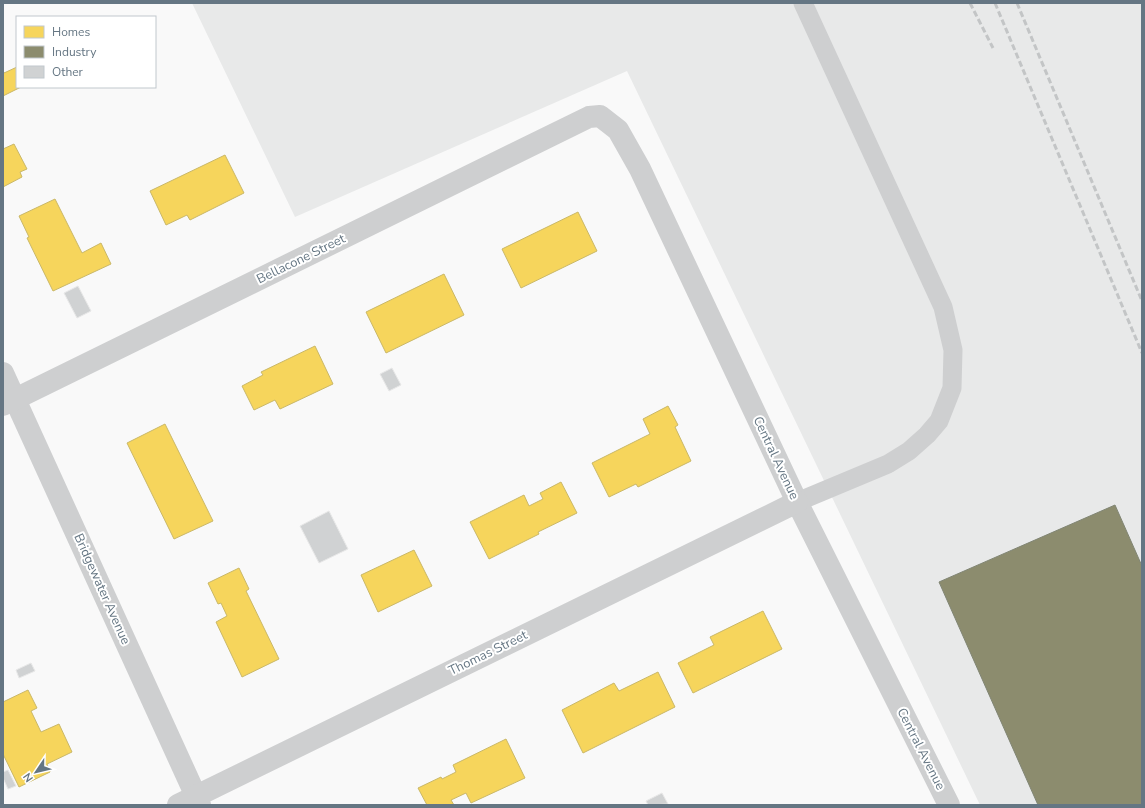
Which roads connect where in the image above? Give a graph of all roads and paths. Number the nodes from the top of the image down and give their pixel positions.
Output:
1 (804, 3) edge
2 (600, 116) joint
3 (3, 373) edge
4 (9, 402) edge
5 (797, 502) junction
6 (192, 802) edge
7 (949, 805) edge

1 - 5 lane
2 - 4 street, Bellacone Street
2 - 5 street, Central Avenue
3 - 4 street, Bridgewater Avenue
4 - 6 street, Bridgewater Avenue
5 - 6 street, Thomas Street
5 - 7 street, Central Avenue

